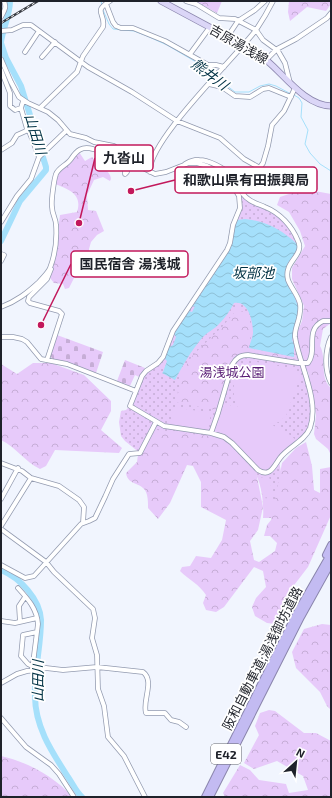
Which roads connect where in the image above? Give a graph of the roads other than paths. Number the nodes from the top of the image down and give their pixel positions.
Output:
1 (4, 1) edge
2 (110, 1) edge
3 (161, 1) edge
4 (186, 1) edge
5 (265, 1) edge
6 (273, 1) edge
7 (106, 4) junction
8 (331, 13) edge
9 (1, 17) edge
10 (238, 21) junction
11 (210, 27) junction
12 (256, 30) junction
13 (1, 31) edge
14 (39, 31) junction
15 (228, 36) junction
16 (55, 42) junction
17 (244, 44) junction
18 (277, 49) junction
19 (25, 52) dead end
20 (190, 54) junction
21 (42, 57) dead end
22 (1, 59) edge
23 (267, 59) junction
24 (81, 62) junction
25 (208, 65) junction
26 (224, 67) junction
27 (1, 70) edge
28 (216, 76) junction
29 (210, 83) junction
30 (290, 83) junction
31 (295, 88) junction
32 (291, 97) junction
33 (22, 100) junction
34 (331, 106) edge
35 (21, 108) junction
36 (40, 108) junction
37 (177, 121) junction
38 (27, 129) junction
39 (66, 131) junction
40 (1, 150) edge
41 (39, 157) junction
42 (129, 157) junction
43 (185, 164) junction
44 (260, 168) junction
45 (150, 172) junction
46 (243, 194) junction
47 (1, 222) edge
48 (1, 254) edge
49 (1, 261) edge
50 (51, 264) junction
51 (1, 307) edge
52 (331, 321) edge
53 (1, 337) edge
54 (330, 339) edge
55 (47, 360) junction
56 (302, 363) junction
57 (330, 379) edge
58 (136, 391) junction
59 (156, 422) junction
60 (211, 433) junction
61 (1, 463) edge
62 (18, 468) junction
63 (31, 478) junction
64 (1, 499) edge
65 (82, 523) junction
66 (1, 528) edge
67 (331, 545) edge
68 (331, 552) edge
69 (46, 562) junction
70 (331, 563) edge
71 (1, 565) edge
72 (331, 568) edge
73 (18, 588) dead end
74 (310, 589) junction
75 (26, 597) junction
76 (312, 598) junction
77 (299, 616) junction
78 (37, 618) junction
79 (1, 621) edge
80 (20, 622) junction
81 (37, 632) junction
82 (97, 667) junction
83 (32, 669) junction
84 (1, 683) edge
85 (1, 718) edge
86 (186, 727) dead end
87 (217, 777) junction
88 (74, 797) edge
89 (145, 797) edge
90 (204, 797) edge
91 (211, 797) edge

1 - 9 street
2 - 7 street
3 - 11 main road, 吉原湯浅線
4 - 10 street
5 - 10 street
6 - 12 street
7 - 20 street
7 - 24 street
8 - 18 street
10 - 12 street
10 - 15 street
11 - 15 main road, 吉原湯浅線
11 - 20 street
12 - 17 street
12 - 18 street
13 - 14 street
14 - 16 street
14 - 19 street
15 - 17 main road, 吉原湯浅線
16 - 21 street
16 - 24 street
17 - 23 main road, 吉原湯浅線
17 - 26 street
18 - 23 street
18 - 30 street
20 - 25 street
22 - 33 street
23 - 30 main road, 吉原湯浅線
24 - 36 street
24 - 37 street
25 - 26 street
25 - 28 street
26 - 28 street
27 - 35 street
28 - 29 street
29 - 32 street
29 - 37 street
30 - 31 main road, 吉原湯浅線
31 - 32 street
31 - 34 main road, 吉原湯浅線
32 - 44 street
33 - 35 street
33 - 36 street
35 - 38 street
36 - 39 street
37 - 44 street
37 - 45 street
38 - 40 street
38 - 41 street
39 - 41 street
39 - 42 street
41 - 47 street
42 - 45 street
42 - 50 street
43 - 45 street
43 - 46 street
43 - 58 street
44 - 46 street
46 - 56 street
48 - 49 street
50 - 51 street
50 - 55 street
52 - 56 street
53 - 55 street
54 - 57 street
55 - 58 street
56 - 60 street
56 - 60 street
58 - 59 street
59 - 60 street
59 - 65 street
61 - 62 street
62 - 63 street
62 - 64 street
63 - 65 street
63 - 66 street
65 - 69 street
66 - 69 street
67 - 74 highway
68 - 74 highway, 阪和自動車道;湯浅御坊道路 / E42
69 - 71 street
69 - 82 street
70 - 76 highway, 阪和自動車道;湯浅御坊道路 / E42
72 - 76 highway
73 - 75 street
74 - 77 highway, 阪和自動車道;湯浅御坊道路 / E42
75 - 78 street
75 - 80 street
76 - 77 highway, 阪和自動車道;湯浅御坊道路 / E42
77 - 87 highway, 阪和自動車道;湯浅御坊道路 / E42
78 - 80 street
78 - 81 street
79 - 80 street
81 - 83 street
81 - 83 street
82 - 83 street
82 - 86 street
82 - 89 street
83 - 84 street
85 - 88 street
87 - 90 highway
87 - 91 highway

